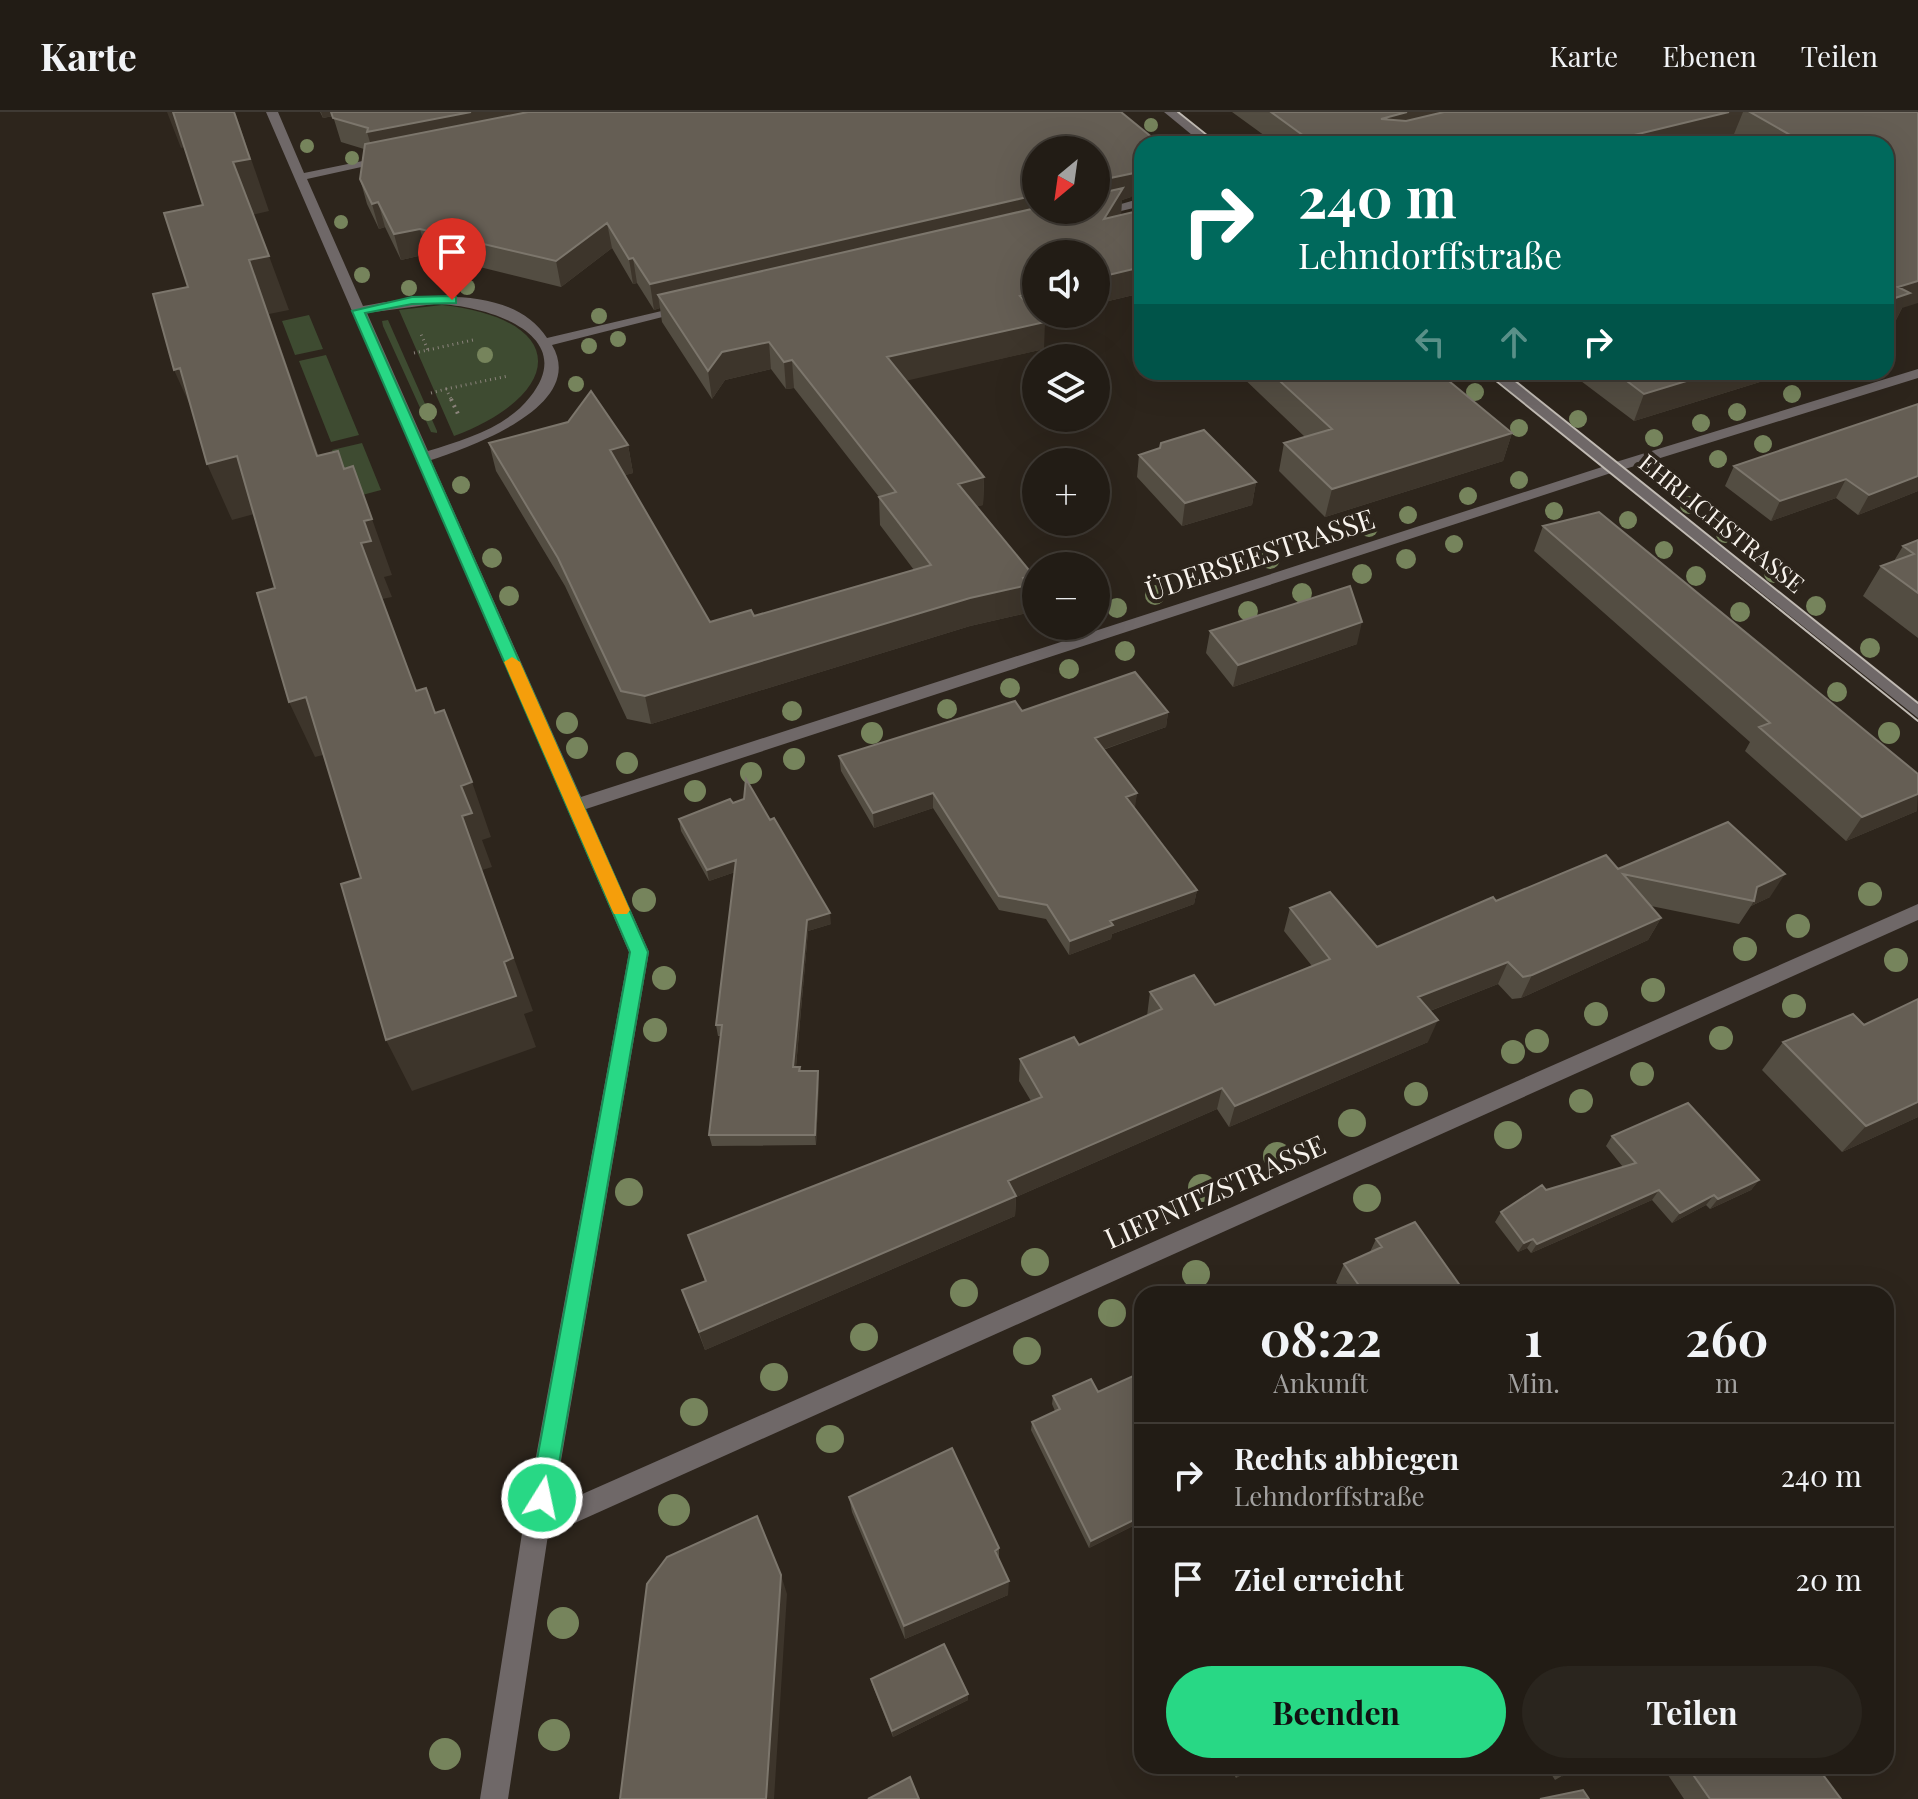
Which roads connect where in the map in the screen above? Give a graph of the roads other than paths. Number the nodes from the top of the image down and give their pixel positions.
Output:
1 (272, 112) edge
2 (1170, 112) edge
3 (1200, 136) edge
4 (402, 157) edge
5 (301, 177) junction
6 (1134, 204) edge
7 (1110, 209) edge
8 (702, 306) edge
9 (358, 311) junction
10 (547, 342) junction
11 (1918, 373) edge
12 (1504, 380) edge
13 (422, 458) junction
14 (1614, 469) junction
15 (1918, 712) edge
16 (575, 806) junction
17 (1918, 912) edge
18 (536, 1527) junction
19 (494, 1799) edge

1 - 5 street
2 - 3 street
4 - 5 street
5 - 9 street
6 - 7 street
8 - 10 street
9 - 10 street
9 - 13 street
10 - 13 street
11 - 14 street, ÜDERSEESTRASSE
12 - 14 street, EHRLICHSTRASSE
13 - 16 street
14 - 15 street, EHRLICHSTRASSE
14 - 16 street, ÜDERSEESTRASSE
16 - 18 street
17 - 18 street, LIEPNITZSTRASSE
18 - 19 street

